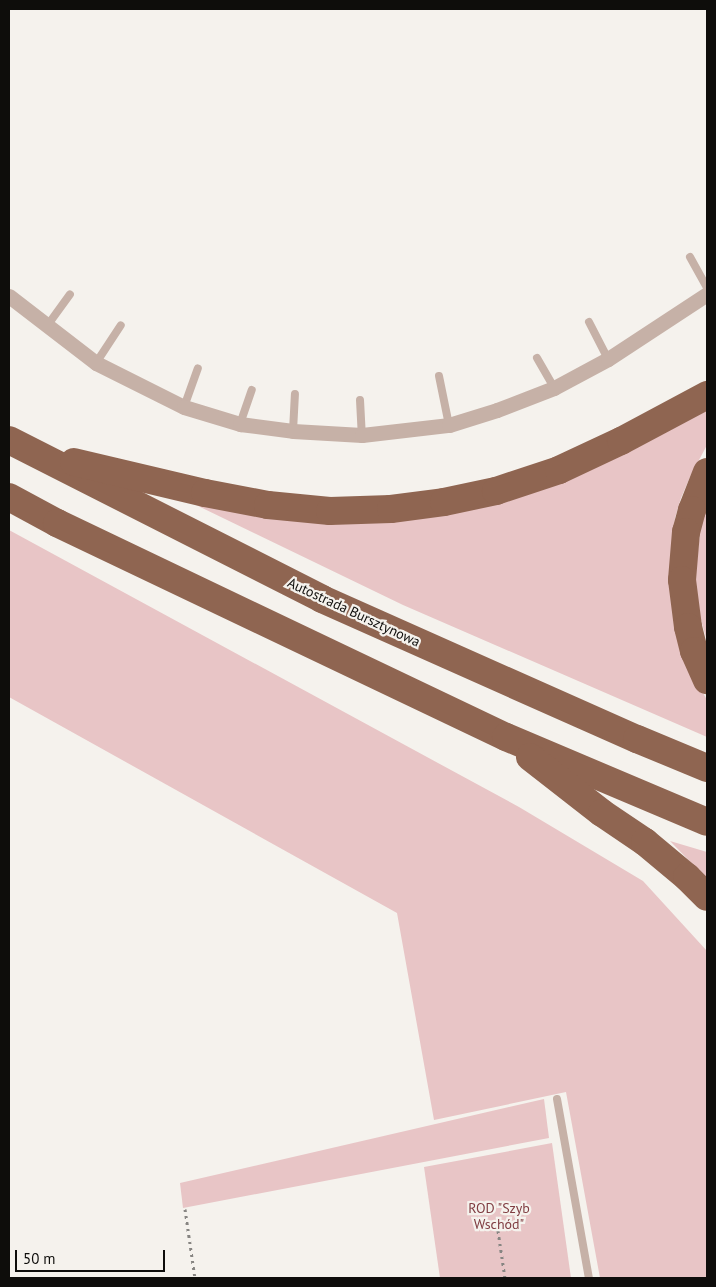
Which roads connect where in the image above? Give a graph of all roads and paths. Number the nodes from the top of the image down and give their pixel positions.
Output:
1 (690, 257) dead end
2 (707, 288) edge
3 (70, 294) dead end
4 (707, 294) edge
5 (9, 296) edge
6 (588, 322) dead end
7 (121, 325) dead end
8 (47, 326) junction
9 (536, 358) dead end
10 (608, 359) junction
11 (96, 363) junction
12 (198, 368) dead end
13 (438, 376) dead end
14 (554, 388) junction
15 (252, 390) dead end
16 (295, 394) dead end
17 (707, 395) edge
18 (360, 400) dead end
19 (184, 407) junction
20 (240, 424) junction
21 (449, 425) junction
22 (293, 431) junction
23 (362, 434) junction
24 (19, 446) edge
25 (707, 472) edge
26 (9, 497) edge
27 (707, 680) edge
28 (506, 737) junction
29 (707, 768) edge
30 (707, 822) edge
31 (707, 897) edge
32 (557, 1099) dead end
33 (186, 1209) dead end
34 (497, 1224) dead end
35 (195, 1278) edge
36 (505, 1278) edge
37 (589, 1278) edge

1 - 2 lane
3 - 8 lane
4 - 10 street
5 - 8 street
6 - 10 lane
7 - 11 lane
8 - 11 street
9 - 14 lane
10 - 14 street
11 - 19 street
12 - 19 lane
13 - 21 lane
14 - 21 street
15 - 20 lane
16 - 22 lane
17 - 24 highway
18 - 23 lane
19 - 20 street
20 - 22 street
21 - 23 street
22 - 23 street
24 - 29 highway, Autostrada Bursztynowa
25 - 27 highway
26 - 28 highway
28 - 30 highway
28 - 31 highway
32 - 37 lane
33 - 35 path
34 - 36 path

